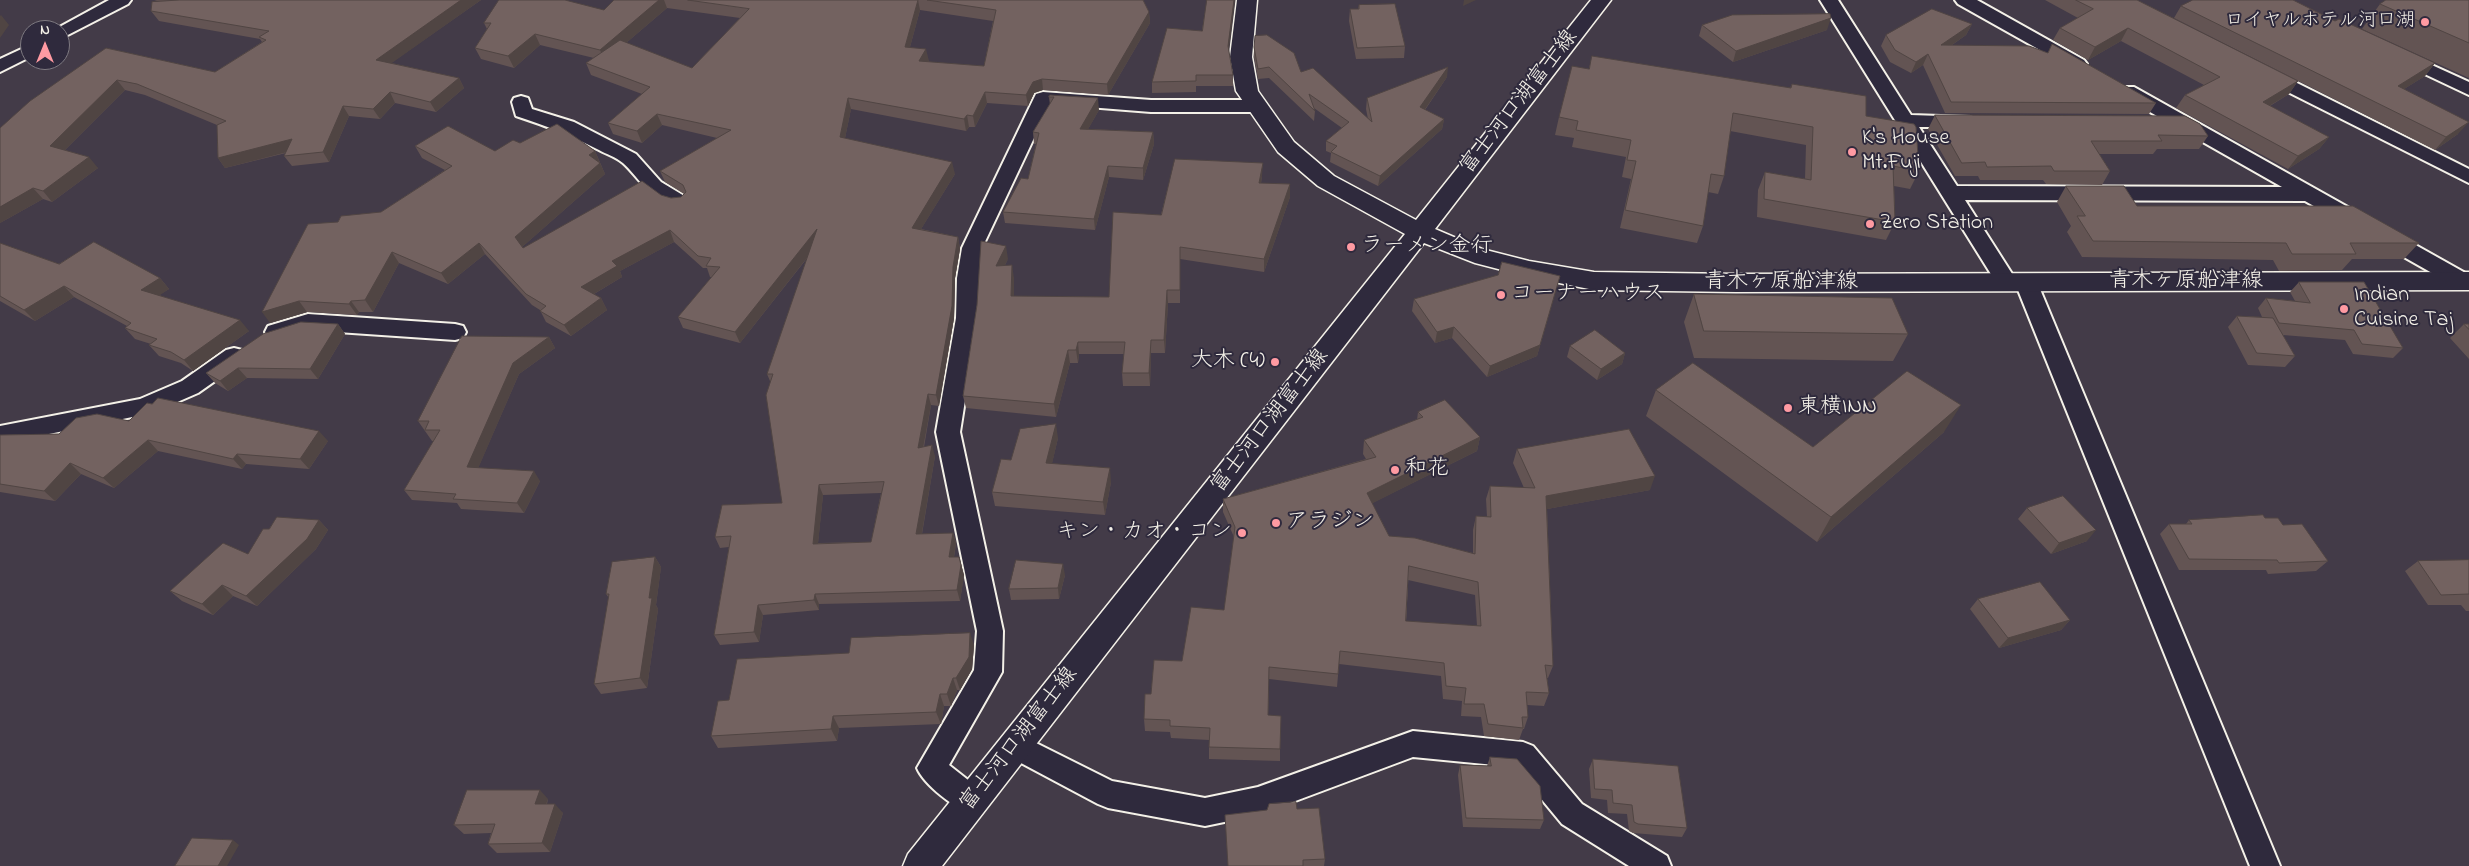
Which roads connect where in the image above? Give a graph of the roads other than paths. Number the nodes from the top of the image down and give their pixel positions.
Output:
1 (122, 0) edge
2 (1247, 0) edge
3 (1601, 0) edge
4 (1829, 0) edge
5 (1964, 0) edge
6 (70, 29) edge
7 (2381, 46) edge
8 (20, 56) edge
9 (2252, 66) edge
10 (0, 67) edge
11 (2469, 89) edge
12 (522, 102) dead end
13 (1256, 106) junction
14 (1906, 121) junction
15 (1985, 121) edge
16 (2143, 122) edge
17 (2183, 122) junction
18 (2469, 177) edge
19 (1951, 193) junction
20 (2312, 194) junction
21 (679, 202) edge
22 (1418, 231) junction
23 (2466, 281) edge
24 (2016, 282) junction
25 (455, 332) dead end
26 (0, 435) edge
27 (1016, 746) junction
28 (972, 801) junction
29 (920, 866) edge
30 (1656, 866) edge
31 (2264, 866) edge

1 - 6 street
2 - 13 main road, 青木ヶ原船津線
3 - 22 main road, 富士河口湖富士線
4 - 14 street
5 - 17 street
7 - 11 street
8 - 10 street
9 - 18 street
12 - 21 street
13 - 22 main road, 青木ヶ原船津線
13 - 28 street
14 - 15 street
14 - 19 street
16 - 17 street
17 - 20 street
19 - 20 street
19 - 24 street
20 - 23 street
22 - 24 main road, 青木ヶ原船津線
22 - 27 main road, 富士河口湖富士線
23 - 24 main road, 青木ヶ原船津線
24 - 31 street
25 - 26 street
27 - 28 main road, 富士河口湖富士線
27 - 30 street
28 - 29 main road, 富士河口湖富士線

